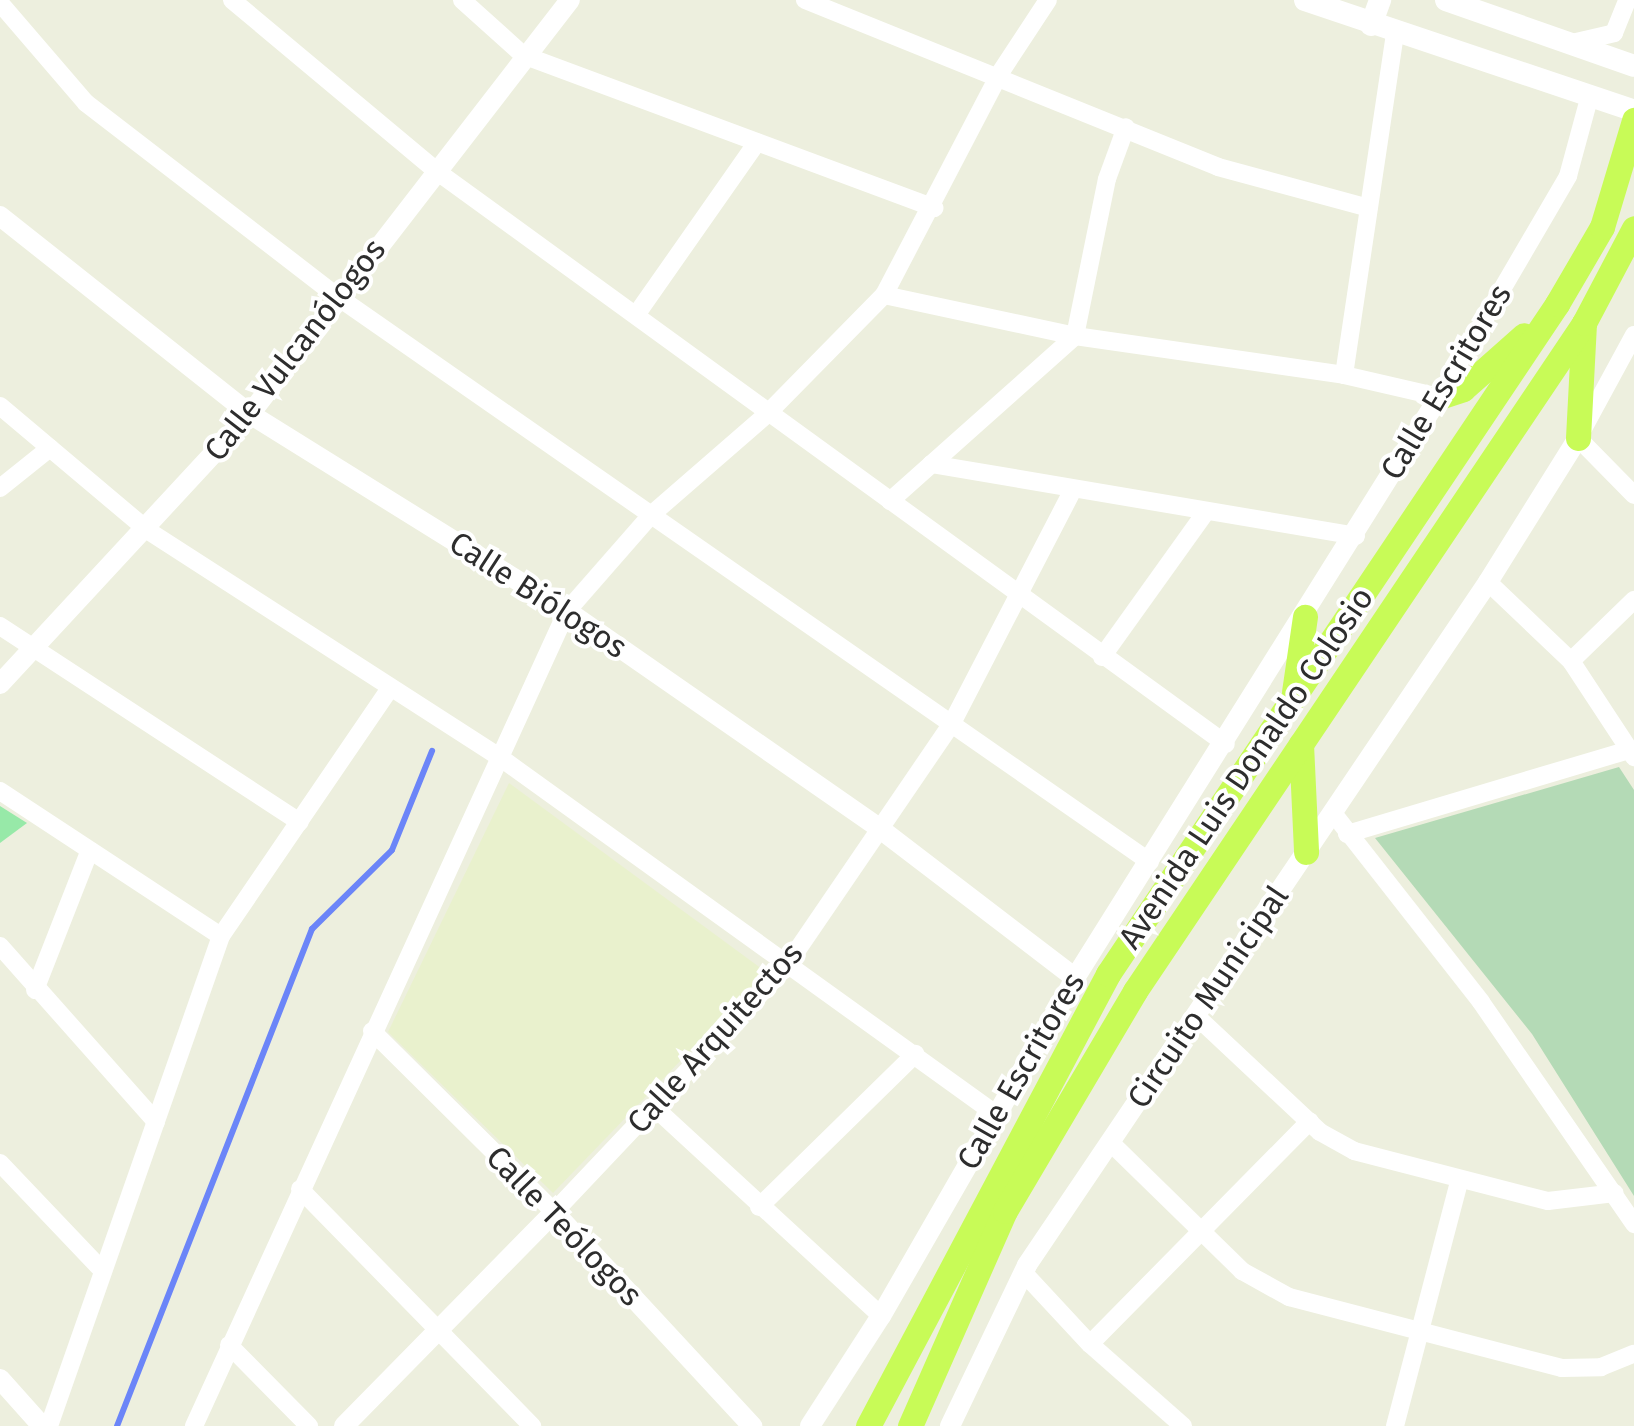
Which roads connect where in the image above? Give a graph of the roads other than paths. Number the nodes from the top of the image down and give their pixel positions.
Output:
1 (232, 0) edge
2 (462, 0) edge
3 (570, 0) edge
4 (805, 0) edge
5 (1048, 0) edge
6 (1305, 0) edge
7 (1380, 0) edge
8 (1446, 0) edge
9 (1626, 0) edge
10 (0, 3) edge
11 (1371, 25) junction
12 (1396, 35) junction
13 (1566, 42) junction
14 (524, 56) junction
15 (1634, 66) edge
16 (1000, 74) junction
17 (1590, 96) junction
18 (1634, 111) edge
19 (1634, 120) edge
20 (1126, 126) junction
21 (757, 142) junction
22 (435, 170) junction
23 (934, 208) junction
24 (1370, 208) junction
25 (0, 216) edge
26 (1634, 228) edge
27 (884, 294) junction
28 (338, 297) junction
29 (1557, 304) junction
30 (636, 315) junction
31 (1584, 324) junction
32 (1075, 336) junction
33 (1634, 336) edge
34 (1344, 375) junction
35 (1439, 397) junction
36 (0, 406) edge
37 (250, 414) junction
38 (767, 414) junction
39 (1578, 438) junction
40 (50, 448) junction
41 (931, 464) junction
42 (0, 488) edge
43 (1072, 490) junction
44 (1634, 495) edge
45 (890, 501) junction
46 (1206, 512) junction
47 (651, 515) junction
48 (147, 530) junction
49 (1356, 536) junction
50 (1488, 582) junction
51 (1020, 596) junction
52 (1634, 600) edge
53 (568, 610) junction
54 (1305, 618) junction
55 (0, 626) edge
56 (37, 645) junction
57 (1102, 657) junction
58 (1571, 661) junction
59 (0, 684) edge
60 (391, 687) junction
61 (1293, 697) junction
62 (951, 725) junction
63 (1226, 744) junction
64 (1302, 744) junction
65 (1632, 754) edge
66 (498, 756) junction
67 (0, 790) edge
68 (1332, 813) junction
69 (299, 822) junction
70 (880, 828) junction
71 (1347, 834) junction
72 (90, 850) junction
73 (1306, 852) junction
74 (1150, 862) junction
75 (221, 936) junction
76 (0, 946) edge
77 (785, 968) junction
78 (1074, 978) junction
79 (35, 990) junction
80 (1196, 1016) junction
81 (372, 1031) junction
82 (915, 1054) junction
83 (654, 1107) junction
84 (994, 1113) junction
85 (1310, 1121) junction
86 (156, 1122) junction
87 (1110, 1142) junction
88 (0, 1163) edge
89 (1460, 1180) junction
90 (300, 1189) junction
91 (1615, 1194) junction
92 (759, 1207) junction
93 (554, 1212) junction
94 (1634, 1224) edge
95 (1202, 1235) junction
96 (103, 1271) junction
97 (1023, 1272) junction
98 (881, 1316) junction
99 (1422, 1330) junction
100 (436, 1332) junction
101 (1090, 1344) junction
102 (228, 1345) junction
103 (1634, 1354) edge
104 (0, 1379) edge
105 (45, 1426) edge
106 (194, 1426) edge
107 (309, 1426) edge
108 (344, 1426) edge
109 (532, 1426) edge
110 (752, 1426) edge
111 (810, 1426) edge
112 (868, 1426) edge
113 (910, 1426) edge
114 (950, 1426) edge
115 (1183, 1426) edge
116 (1395, 1426) edge

1 - 22 street
2 - 14 street
3 - 14 street, Calle Vulcanólogos
4 - 16 street
5 - 16 street
6 - 11 main road
7 - 11 main road
8 - 13 main road
9 - 13 street
10 - 28 street
11 - 12 main road
12 - 17 main road
12 - 24 street
13 - 15 main road
14 - 21 street
14 - 22 street, Calle Vulcanólogos
16 - 20 street
16 - 23 street
17 - 18 main road
17 - 35 street, Calle Escritores
19 - 29 main road, Avenida Luis Donaldo Colosio
20 - 24 street
20 - 32 street
21 - 23 street
21 - 30 street
22 - 28 street, Calle Vulcanólogos
22 - 30 street
23 - 27 street
24 - 34 street
25 - 37 street, Calle Biólogos
26 - 31 main road, Avenida Luis Donaldo Colosio
27 - 32 street
27 - 38 street
28 - 37 street, Calle Vulcanólogos
28 - 47 street
29 - 35 main road
29 - 61 main road, Avenida Luis Donaldo Colosio
30 - 38 street
31 - 39 main road
31 - 64 main road, Avenida Luis Donaldo Colosio
32 - 34 street
32 - 41 street
33 - 39 street, Circuito Municipal
34 - 35 street
35 - 49 street, Calle Escritores
36 - 40 street
37 - 48 street, Calle Vulcanólogos
37 - 53 street, Calle Biólogos
38 - 45 street
38 - 47 street
39 - 44 street
39 - 50 street, Circuito Municipal
40 - 42 street
40 - 48 street
41 - 43 street
41 - 45 street
43 - 46 street
43 - 51 street, Calle Arquitectos
45 - 51 street
46 - 49 street
46 - 57 street
47 - 53 street
47 - 62 street
48 - 56 street, Calle Vulcanólogos
48 - 60 street
49 - 54 street, Calle Escritores
50 - 58 street
50 - 68 street, Circuito Municipal
51 - 57 street
51 - 62 street, Calle Arquitectos
52 - 58 street
53 - 66 street
53 - 70 street, Calle Biólogos
54 - 61 main road
54 - 63 street, Calle Escritores
55 - 56 street
56 - 59 street, Calle Vulcanólogos
56 - 69 street
57 - 63 street
58 - 65 street
60 - 66 street
60 - 69 street
61 - 112 main road, Avenida Luis Donaldo Colosio
62 - 70 street, Calle Arquitectos
62 - 74 street
63 - 74 street, Calle Escritores
64 - 73 main road
64 - 113 main road, Avenida Luis Donaldo Colosio
65 - 71 street
66 - 77 street
66 - 81 street
67 - 72 street
68 - 71 street
68 - 73 street, Circuito Municipal
69 - 75 street
70 - 77 street, Calle Arquitectos
70 - 78 street, Calle Biólogos
71 - 91 street
72 - 75 street
72 - 79 street
73 - 80 street, Circuito Municipal
74 - 78 street, Calle Escritores
75 - 86 street
76 - 79 street
77 - 82 street
77 - 83 street, Calle Arquitectos
78 - 84 street, Calle Escritores
79 - 86 street
80 - 85 street
80 - 87 street, Circuito Municipal
81 - 90 street
81 - 93 street, Calle Teólogos
82 - 84 street
82 - 92 street
83 - 92 street
83 - 93 street, Calle Arquitectos
84 - 98 street, Calle Escritores
85 - 89 street
85 - 95 street
86 - 96 street
87 - 95 street
87 - 97 street, Circuito Municipal
88 - 96 street
89 - 91 street
89 - 99 street
90 - 100 street
90 - 102 street
91 - 94 street
92 - 98 street
93 - 100 street, Calle Arquitectos
93 - 110 street, Calle Teólogos
95 - 99 street
95 - 101 street
96 - 105 street
97 - 101 street
97 - 114 street, Circuito Municipal
98 - 111 street, Calle Escritores
99 - 103 street
99 - 116 street
100 - 108 street, Calle Arquitectos
100 - 109 street
101 - 115 street
102 - 106 street
102 - 107 street
104 - 105 street

